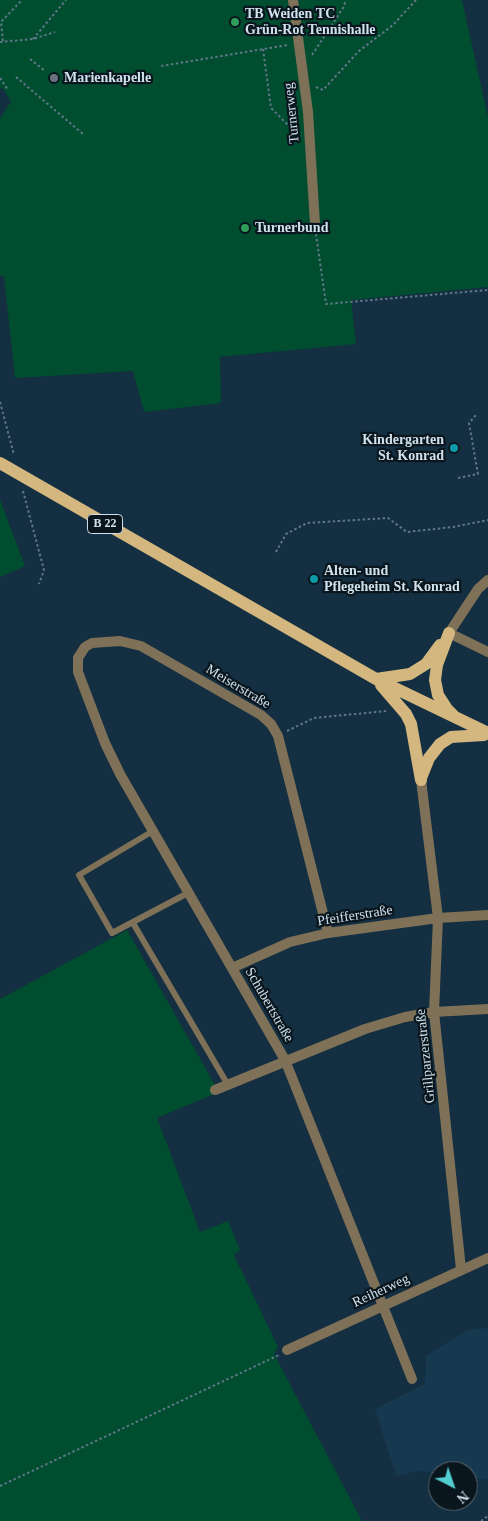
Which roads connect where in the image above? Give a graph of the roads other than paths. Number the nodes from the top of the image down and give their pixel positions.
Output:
1 (293, 0) edge
2 (315, 224) road end
3 (0, 463) edge
4 (488, 580) edge
5 (449, 633) junction
6 (488, 652) edge
7 (78, 658) joint
8 (376, 679) junction
9 (460, 721) junction
10 (488, 734) edge
11 (421, 780) junction
12 (153, 831) junction
13 (188, 893) junction
14 (488, 915) edge
15 (438, 918) junction
16 (133, 923) junction
17 (328, 933) junction
18 (232, 968) junction
19 (488, 1008) edge
20 (434, 1012) junction
21 (284, 1060) junction
22 (228, 1085) junction
23 (215, 1090) dead end
24 (488, 1258) edge
25 (461, 1269) junction
26 (382, 1306) junction
27 (287, 1350) road end
28 (412, 1379) dead end

1 - 2 street, Turnerweg
3 - 8 main road, B 22
4 - 5 street
5 - 6 street
5 - 8 main road
5 - 9 main road
7 - 12 street, Schubertstraße
7 - 17 street, Meiserstraße
8 - 9 main road, B 22
8 - 11 main road
9 - 10 main road, B 22
10 - 11 main road
11 - 15 street, Grillparzerstraße
12 - 13 street, Schubertstraße
12 - 16 lane
13 - 16 lane
13 - 18 street, Schubertstraße
14 - 15 street, Pfeifferstraße
15 - 17 street, Pfeifferstraße
15 - 20 street, Grillparzerstraße
16 - 22 lane
17 - 18 street, Pfeifferstraße
18 - 21 street, Schubertstraße
19 - 20 street
20 - 21 street
20 - 25 street, Grillparzerstraße
21 - 22 street
21 - 26 street, Schubertstraße
22 - 23 street
24 - 25 street, Reiherweg
25 - 26 street, Reiherweg
26 - 27 street, Reiherweg
26 - 28 street, Schubertstraße

